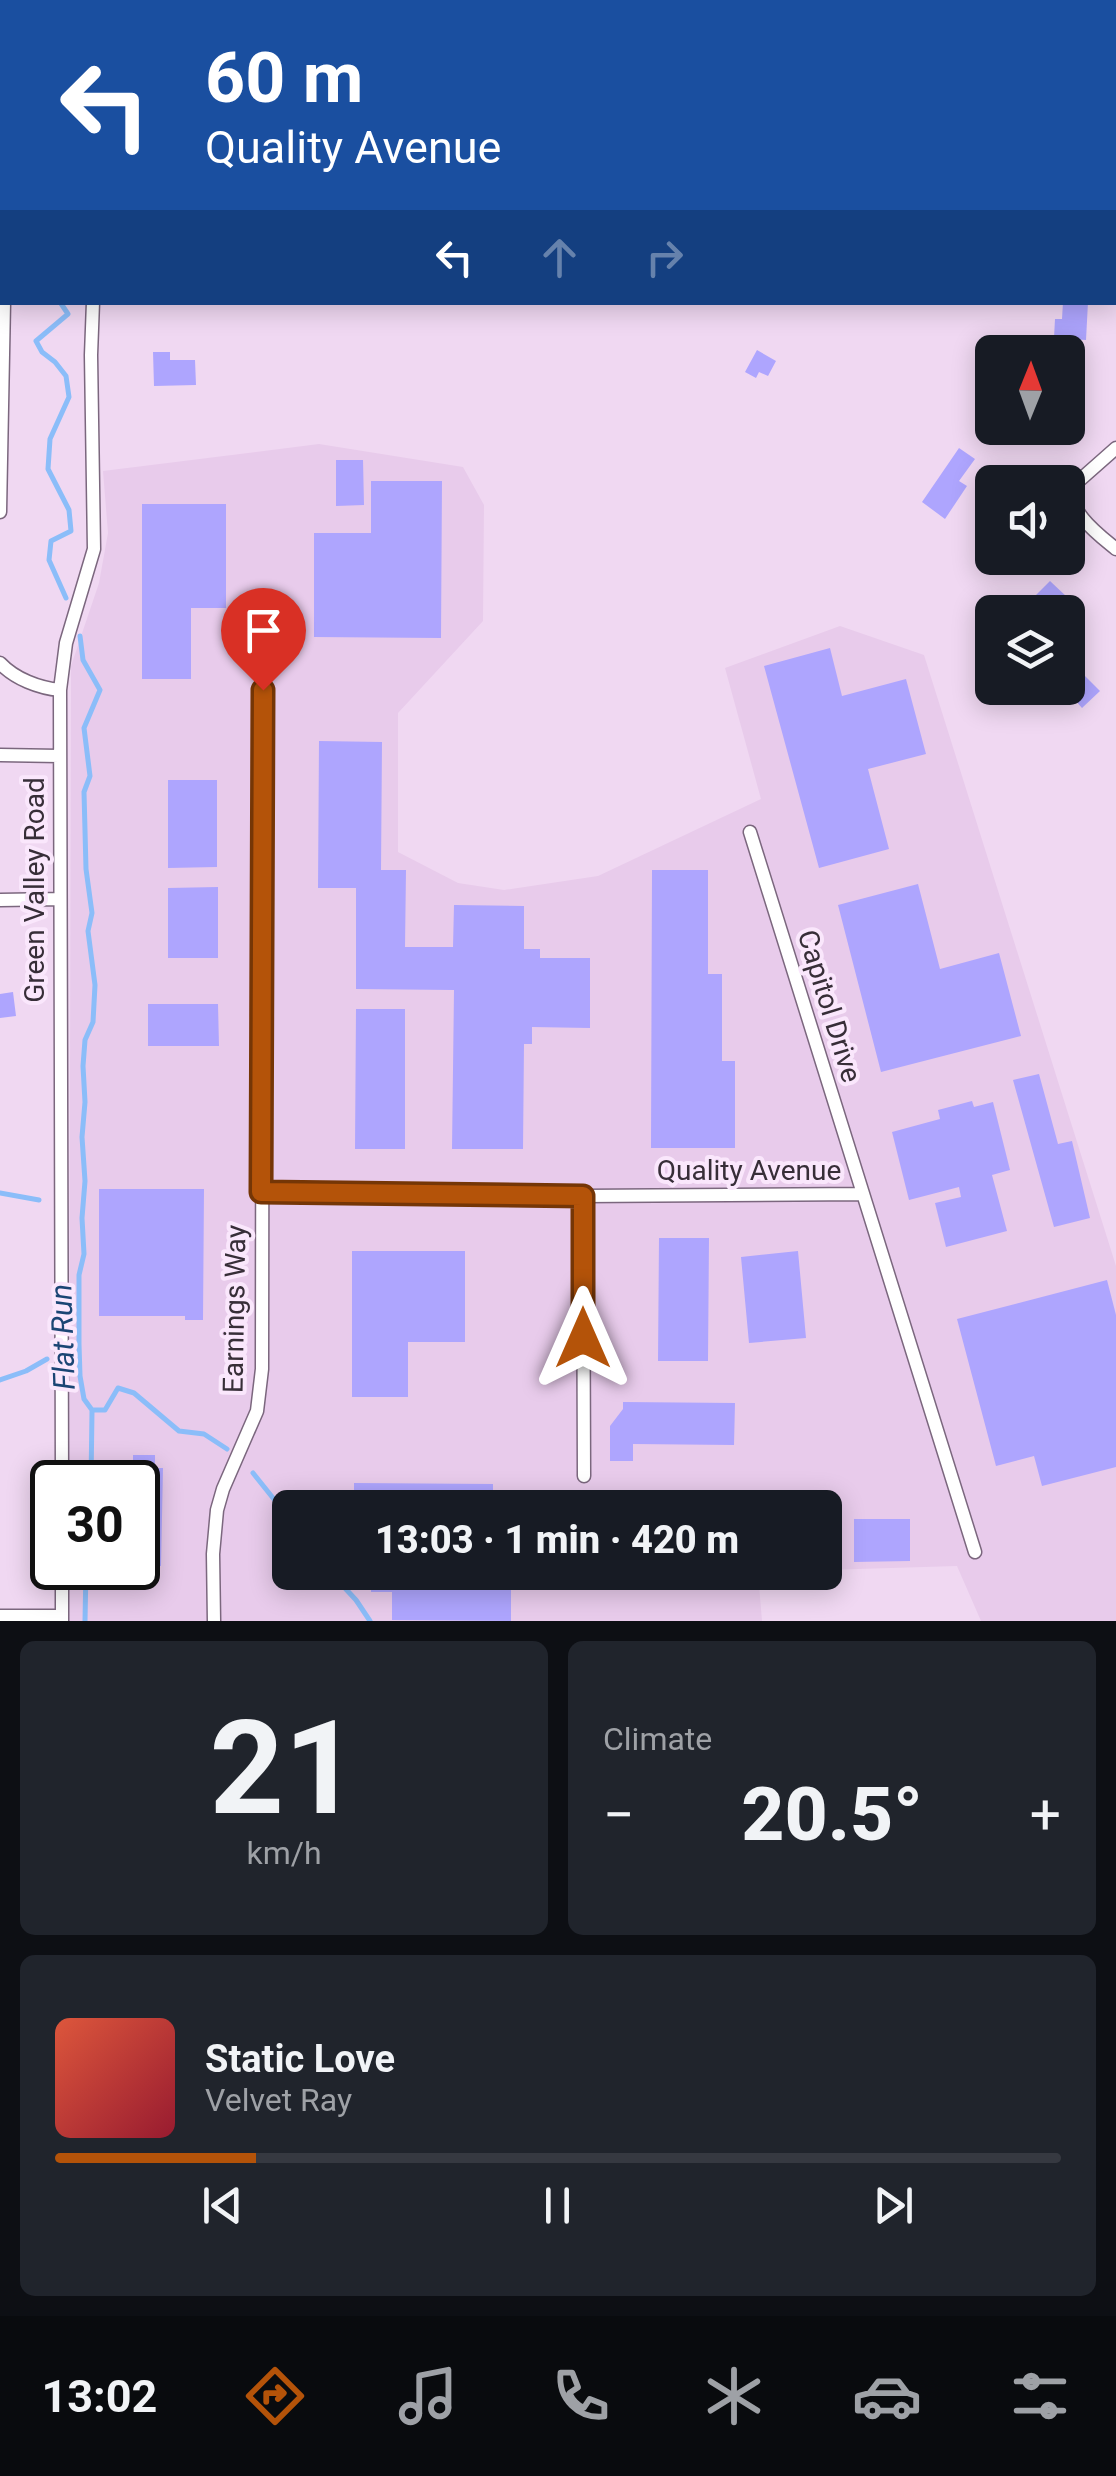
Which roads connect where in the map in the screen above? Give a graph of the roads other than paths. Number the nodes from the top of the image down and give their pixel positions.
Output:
1 (2, 305) edge
2 (92, 305) edge
3 (1116, 448) edge
4 (0, 512) edge
5 (1116, 549) edge
6 (0, 663) edge
7 (60, 690) junction
8 (263, 690) dead end
9 (0, 755) edge
10 (58, 756) junction
11 (750, 832) dead end
12 (60, 898) junction
13 (0, 900) edge
14 (261, 1192) junction
15 (863, 1194) junction
16 (583, 1196) junction
17 (62, 1460) edge
18 (584, 1476) dead end
19 (975, 1552) dead end
20 (62, 1590) edge
21 (0, 1616) edge
22 (62, 1619) edge
23 (214, 1621) edge

1 - 4 street
2 - 7 street, Green Valley Road
3 - 5 street
6 - 7 street
7 - 10 street, Green Valley Road
8 - 14 street, Earnings Way
9 - 10 street
10 - 12 street, Green Valley Road
11 - 15 street, Capitol Drive
12 - 13 street
12 - 17 street, Green Valley Road
14 - 16 street, Quality Avenue
14 - 23 street, Earnings Way
15 - 16 street, Quality Avenue
15 - 19 street, Quality Avenue
16 - 18 street
20 - 22 street
21 - 22 street

